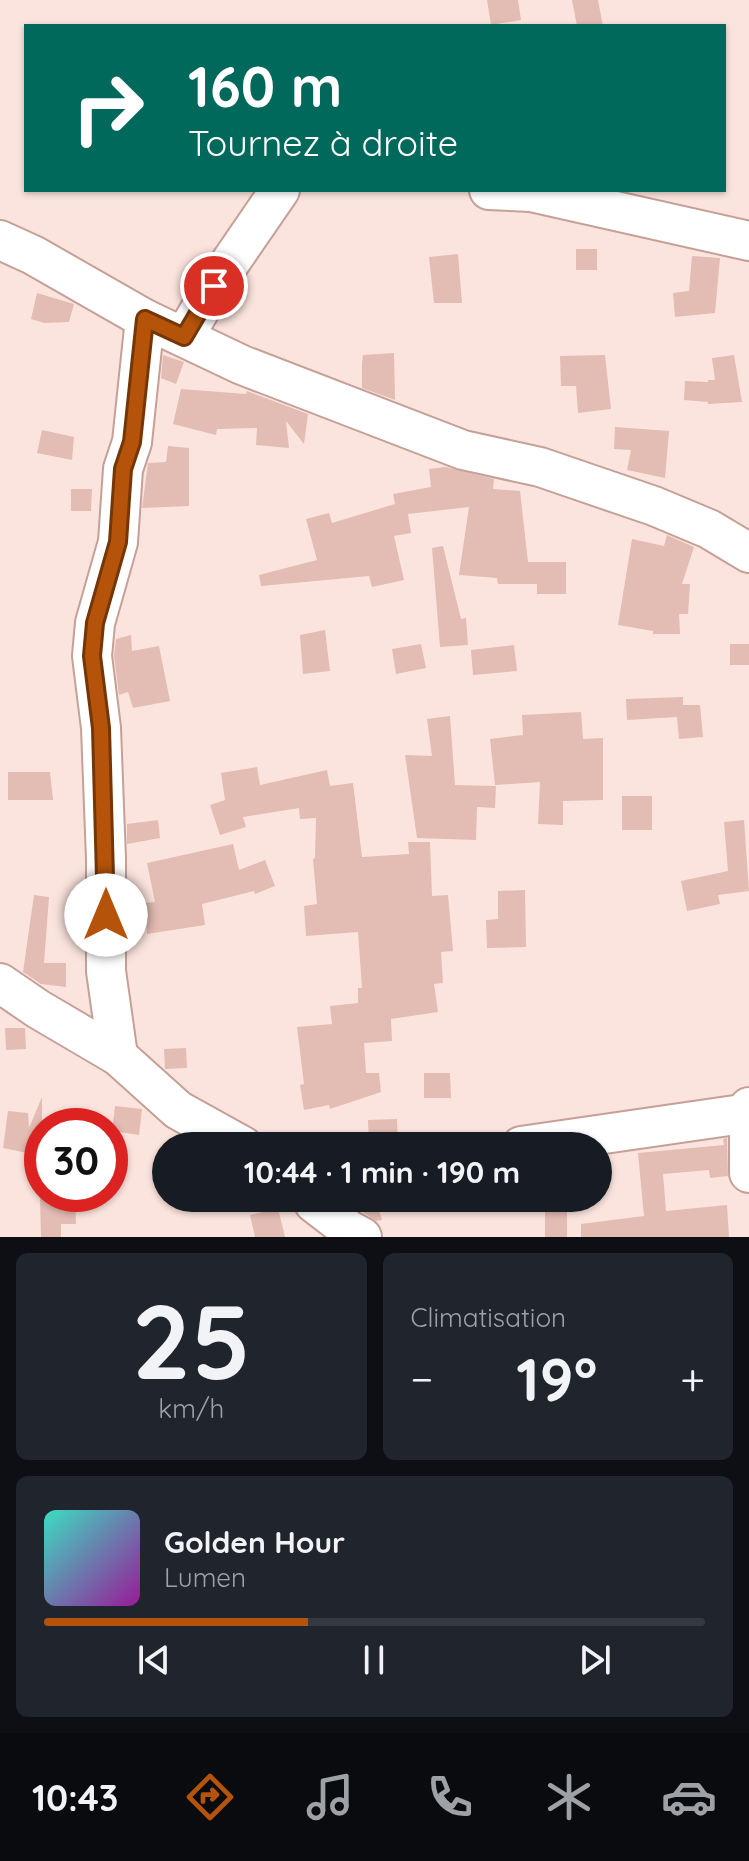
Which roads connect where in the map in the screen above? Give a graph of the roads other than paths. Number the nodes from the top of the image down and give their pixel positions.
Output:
1 (279, 192) edge
2 (531, 192) edge
3 (0, 240) edge
4 (749, 241) edge
5 (145, 319) junction
6 (184, 337) junction
7 (749, 553) edge
8 (0, 983) edge
9 (118, 1056) junction
10 (748, 1111) edge
11 (218, 1132) edge
12 (612, 1132) edge
13 (749, 1173) edge
14 (328, 1212) edge
15 (351, 1235) edge

1 - 6 street
2 - 4 street
3 - 5 street
5 - 6 street
5 - 9 street
6 - 7 street
8 - 9 street
9 - 11 street
10 - 12 street
10 - 13 street
14 - 15 street

